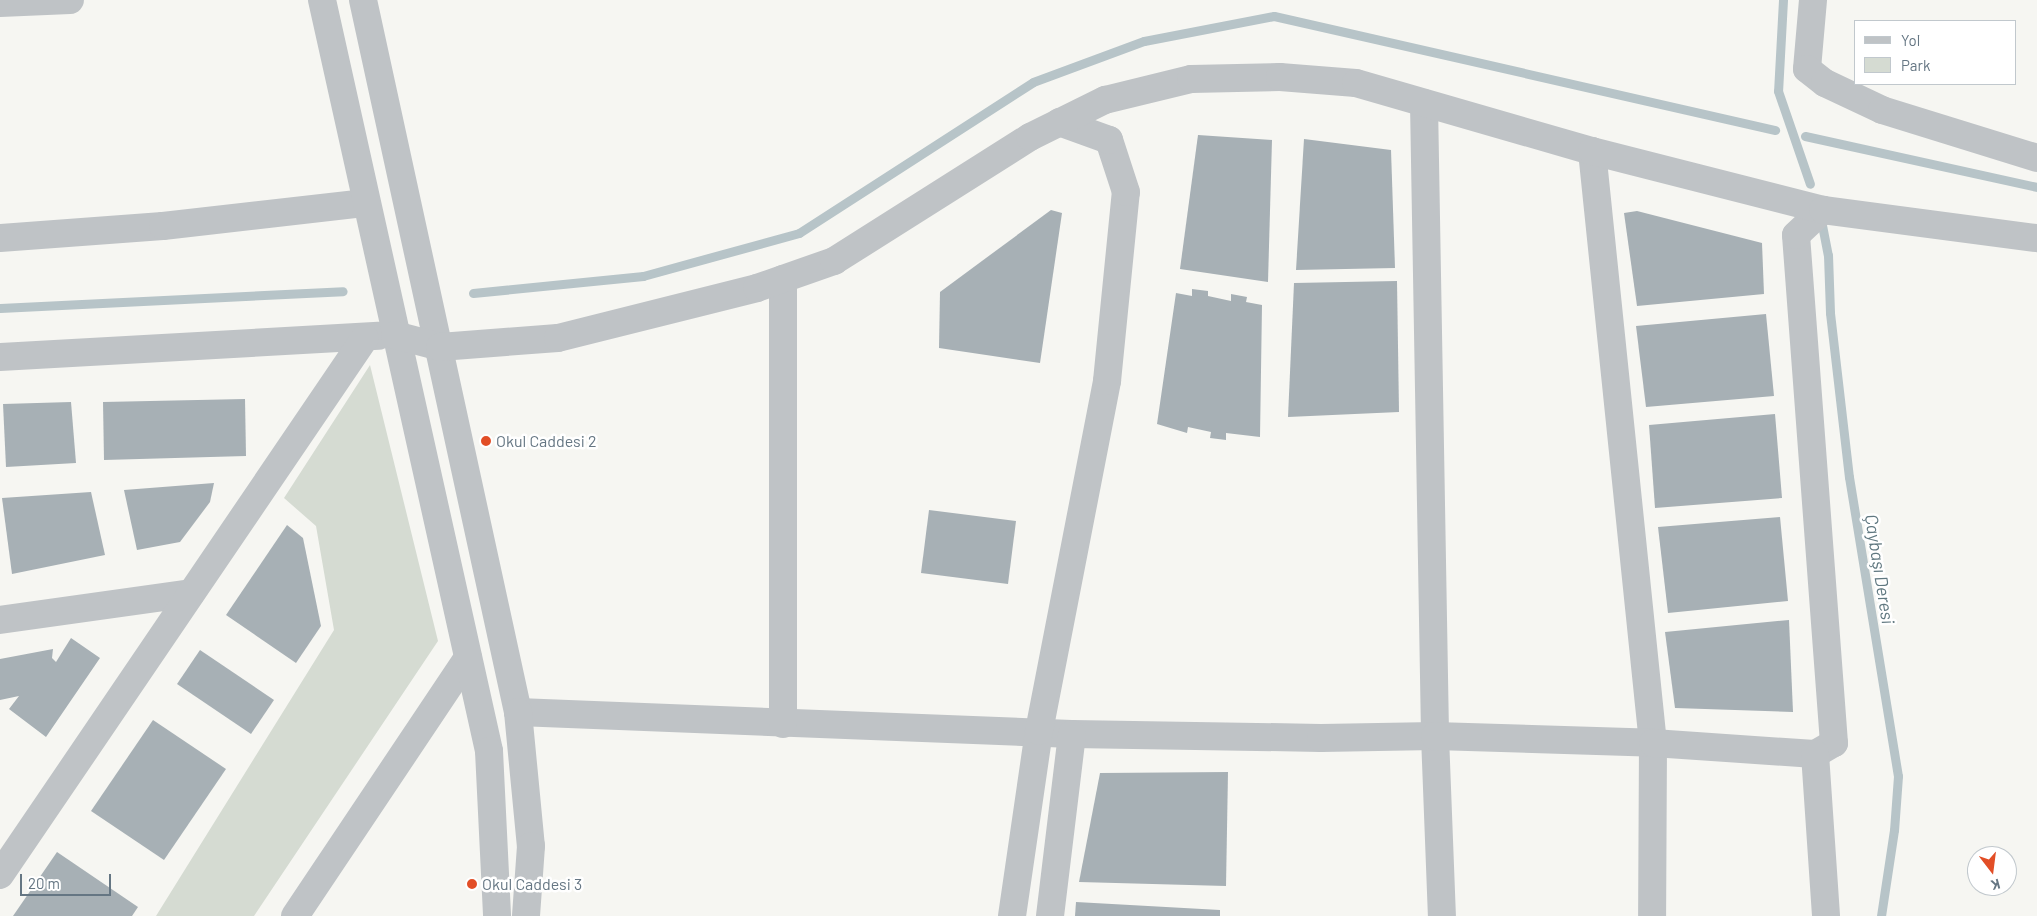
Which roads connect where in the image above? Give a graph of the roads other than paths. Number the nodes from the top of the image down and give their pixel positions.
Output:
1 (70, 0) edge
2 (322, 0) edge
3 (363, 0) edge
4 (1813, 0) edge
5 (2, 8) edge
6 (1424, 103) junction
7 (1060, 122) junction
8 (1592, 151) junction
9 (2037, 158) edge
10 (366, 203) junction
11 (1824, 210) junction
12 (0, 238) edge
13 (2037, 238) edge
14 (783, 279) junction
15 (395, 334) junction
16 (365, 338) junction
17 (440, 347) junction
18 (0, 356) edge
19 (191, 593) junction
20 (0, 620) edge
21 (468, 658) junction
22 (518, 712) junction
23 (480, 713) junction
24 (782, 724) junction
25 (1039, 731) junction
26 (1072, 734) junction
27 (1435, 736) junction
28 (1653, 743) junction
29 (1815, 754) junction
30 (0, 875) edge
31 (295, 916) edge
32 (497, 916) edge
33 (526, 916) edge
34 (1012, 916) edge
35 (1050, 916) edge
36 (1442, 916) edge
37 (1652, 916) edge
38 (1826, 916) edge

1 - 5 street
2 - 10 street
3 - 17 street
4 - 9 street
6 - 7 street
6 - 8 street
6 - 27 street
7 - 14 street
7 - 25 street
8 - 11 street
8 - 28 street
10 - 12 street
10 - 15 street
11 - 13 street
11 - 29 street
14 - 17 street
14 - 24 street
15 - 16 street
15 - 17 street
15 - 21 street
16 - 18 street
16 - 19 street
17 - 22 street
19 - 20 street
19 - 30 street
21 - 23 street
21 - 31 street
22 - 23 street
22 - 24 street
22 - 33 street
23 - 32 street
24 - 25 street
25 - 26 street
25 - 34 street
26 - 27 street
26 - 35 street
27 - 28 street
27 - 36 street
28 - 29 street
28 - 37 street
29 - 38 street

